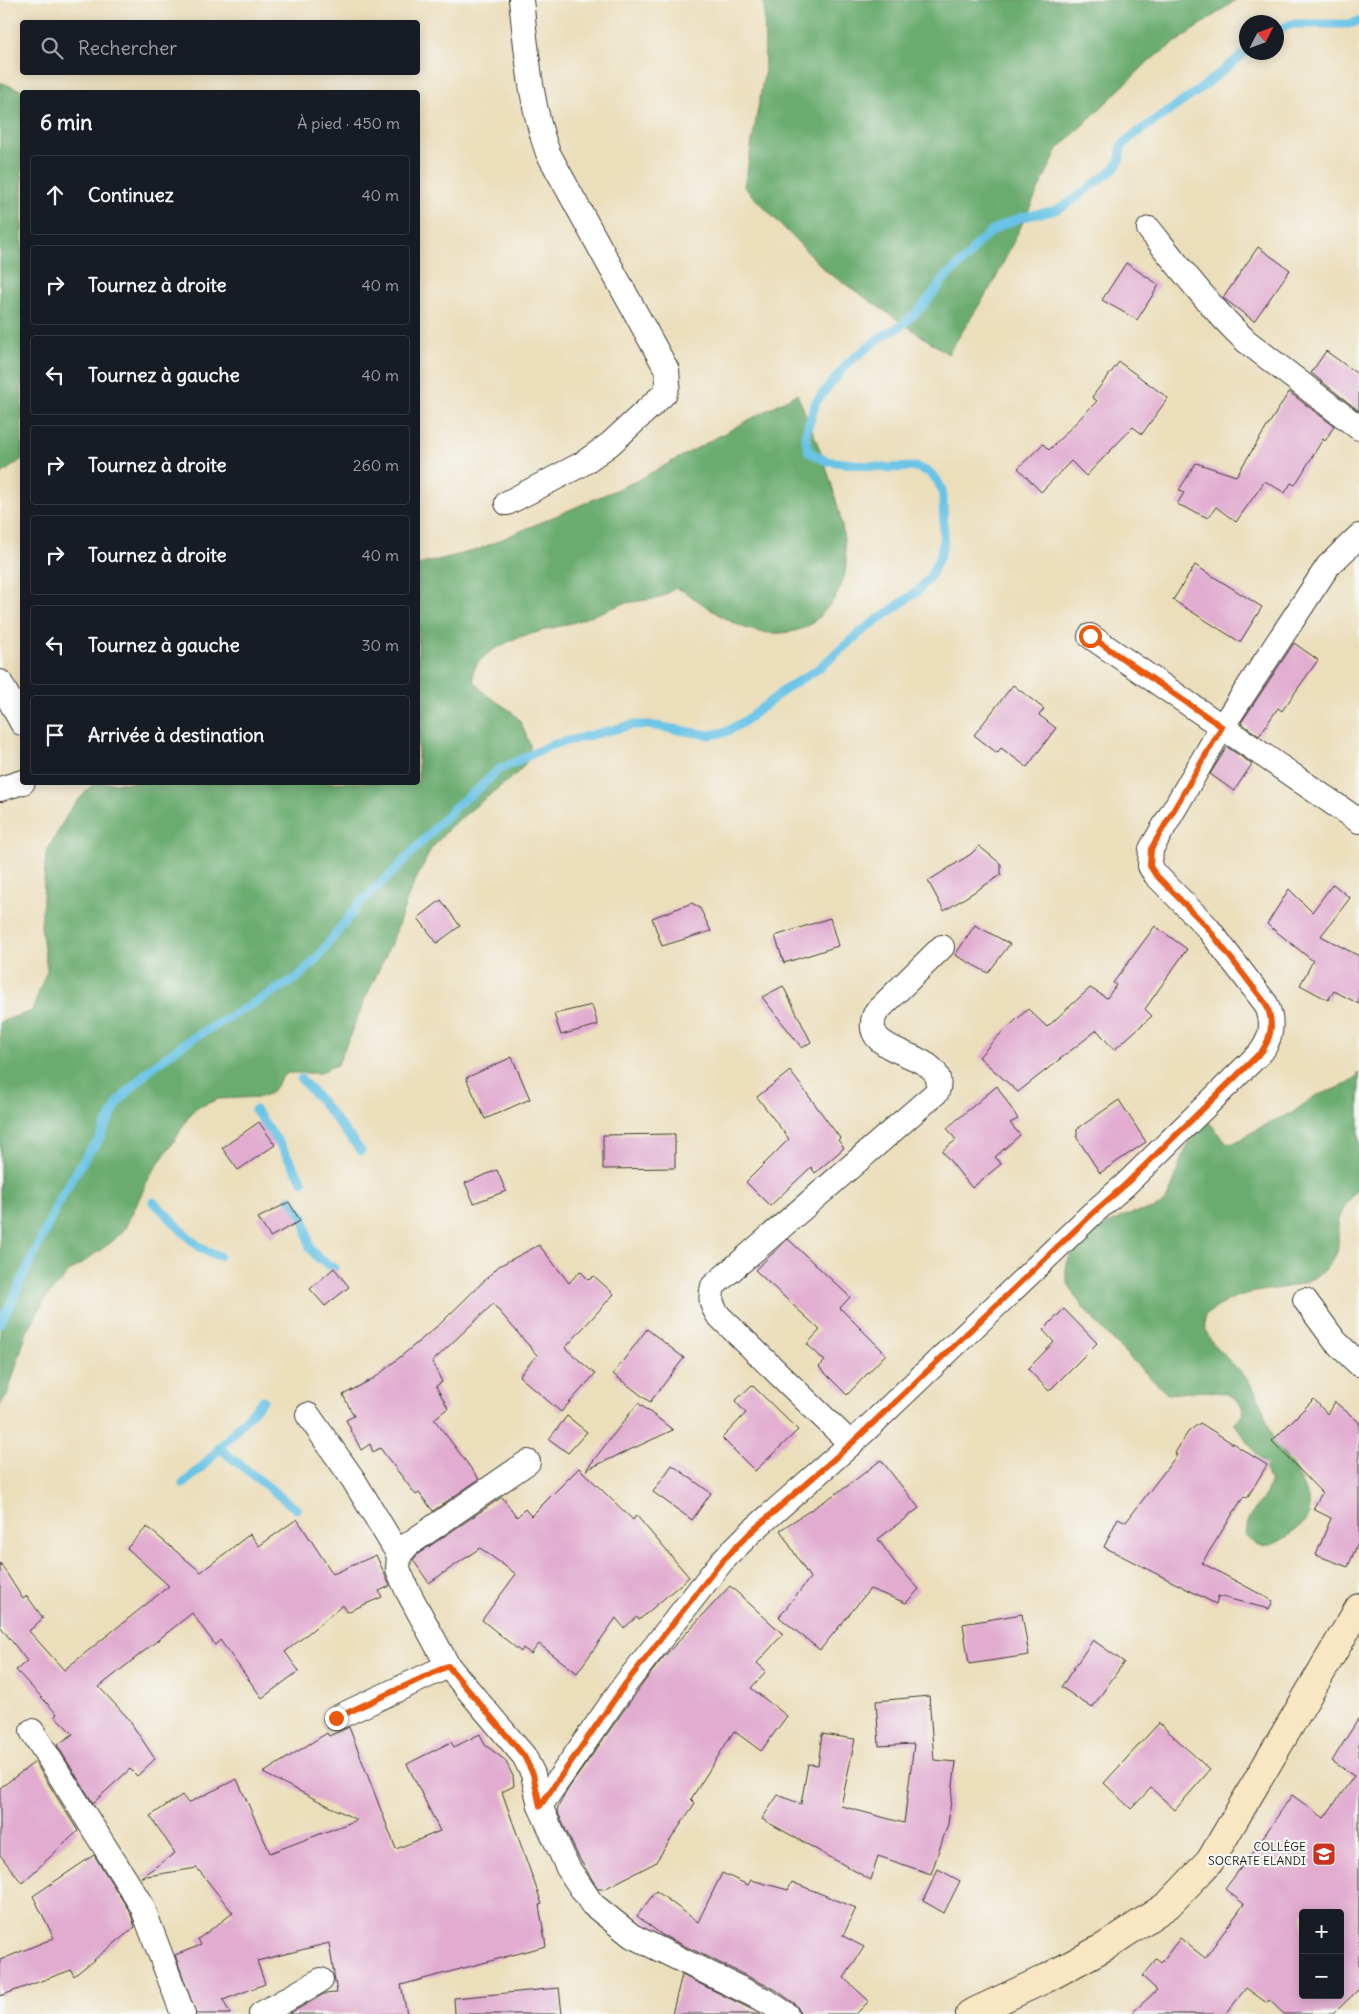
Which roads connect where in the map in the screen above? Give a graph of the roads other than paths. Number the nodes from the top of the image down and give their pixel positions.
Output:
1 (521, 0) edge
2 (1150, 229) dead end
3 (1359, 428) edge
4 (507, 502) dead end
5 (1359, 536) edge
6 (1090, 636) dead end
7 (0, 682) edge
8 (20, 719) edge
9 (1222, 727) junction
10 (20, 783) edge
11 (0, 789) edge
12 (1359, 821) edge
13 (942, 947) dead end
14 (1305, 1300) dead end
15 (1359, 1364) edge
16 (308, 1415) dead end
17 (851, 1444) junction
18 (528, 1462) dead end
19 (400, 1555) junction
20 (1359, 1608) edge
21 (448, 1666) junction
22 (336, 1718) dead end
23 (32, 1730) dead end
24 (540, 1806) junction
25 (321, 1980) dead end
26 (183, 2014) edge
27 (261, 2014) edge
28 (786, 2014) edge
29 (970, 2014) edge

1 - 4 street
2 - 3 street
5 - 9 street
6 - 9 street
7 - 8 street
9 - 12 street
9 - 17 street
10 - 11 street
13 - 17 street
14 - 15 street
16 - 19 street
17 - 24 street
18 - 19 street
19 - 21 street
20 - 29 main road
21 - 22 street
21 - 24 street
23 - 26 street
24 - 28 street
25 - 27 street

